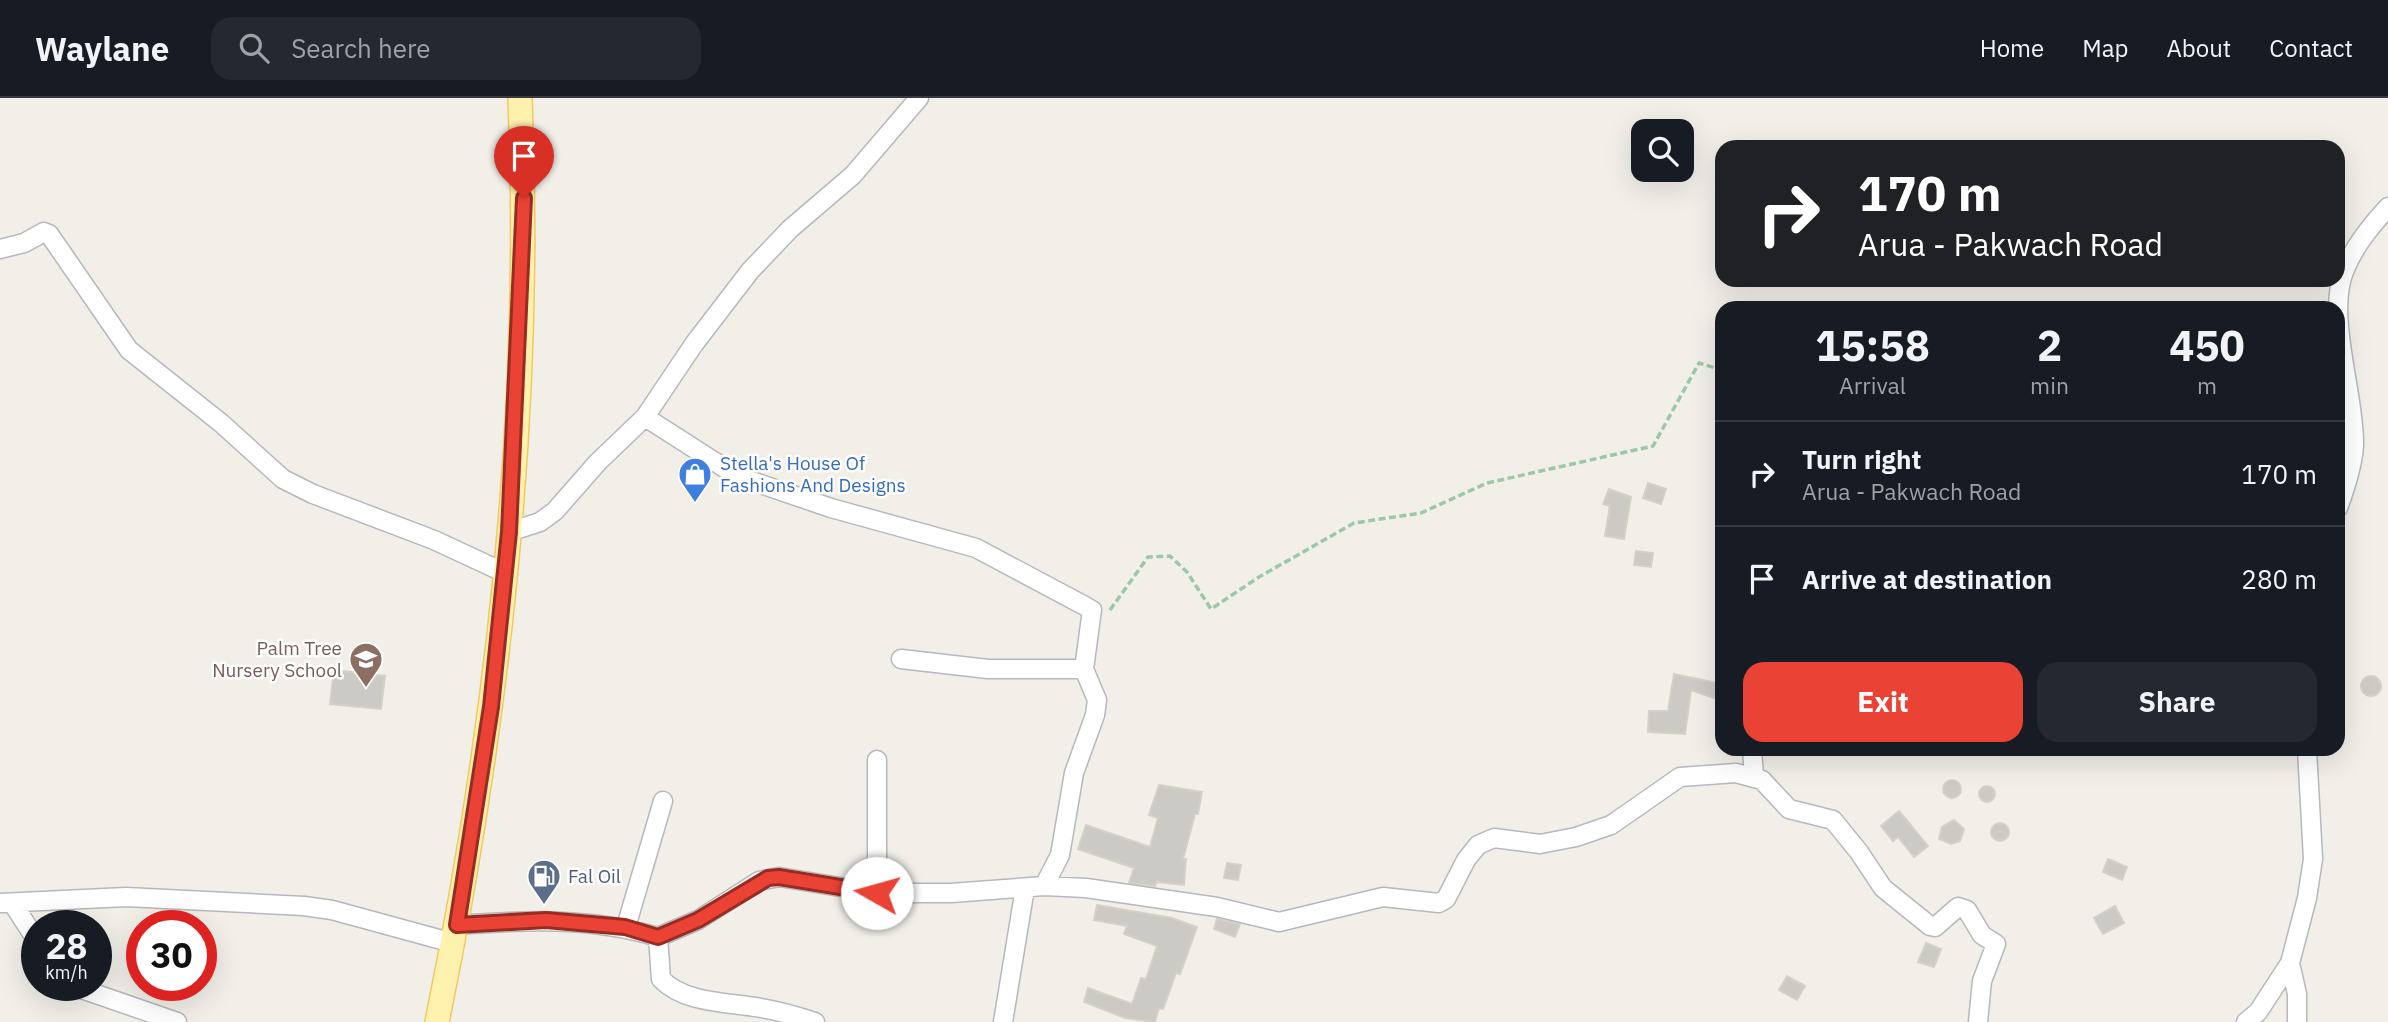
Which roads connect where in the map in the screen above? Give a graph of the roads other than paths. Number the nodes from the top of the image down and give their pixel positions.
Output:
1 (520, 98) edge
2 (919, 98) edge
3 (2388, 207) edge
4 (0, 249) edge
5 (2345, 269) edge
6 (2345, 359) edge
7 (645, 417) junction
8 (2346, 444) edge
9 (509, 532) junction
10 (505, 573) junction
11 (901, 659) dead end
12 (1084, 669) junction
13 (1753, 756) edge
14 (2307, 756) edge
15 (877, 760) dead end
16 (1754, 776) junction
17 (663, 801) dead end
18 (1044, 886) junction
19 (1025, 888) junction
20 (877, 893) junction
21 (6, 904) edge
22 (21, 922) edge
23 (625, 927) junction
24 (455, 934) junction
25 (658, 937) junction
26 (2290, 963) junction
27 (112, 1000) edge
28 (177, 1022) edge
29 (437, 1022) edge
30 (815, 1022) edge
31 (1003, 1022) edge
32 (1978, 1022) edge
33 (2246, 1022) edge
34 (2297, 1022) edge

1 - 9 main road
2 - 7 street
3 - 5 street
4 - 10 street
6 - 8 street
7 - 9 street
7 - 12 street
9 - 10 main road
10 - 24 main road
11 - 12 street
12 - 18 street
13 - 16 street
14 - 26 street
15 - 20 street
16 - 18 street
16 - 32 street
17 - 23 street
18 - 19 street
19 - 20 street
19 - 31 street
20 - 25 street
21 - 22 street
21 - 24 street
23 - 24 street
23 - 25 street
24 - 29 main road
25 - 30 street
26 - 33 street
26 - 34 street
27 - 28 street

